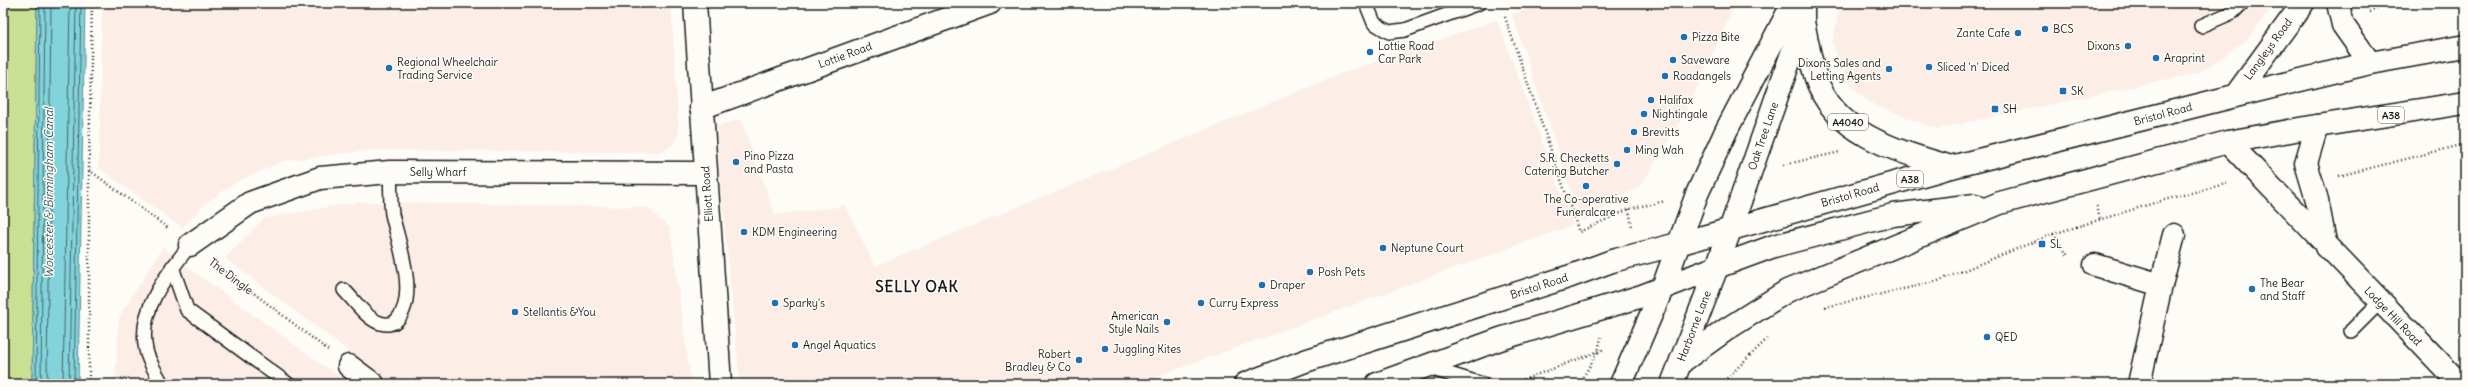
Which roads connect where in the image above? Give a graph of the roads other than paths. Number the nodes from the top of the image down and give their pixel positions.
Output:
1 (695, 3) edge
2 (990, 3) edge
3 (1366, 3) edge
4 (1479, 3) edge
5 (2242, 3) edge
6 (2303, 3) edge
7 (2338, 3) edge
8 (1800, 9) edge
9 (2201, 26) dead end
10 (2465, 46) edge
11 (2370, 63) junction
12 (2235, 96) junction
13 (2465, 103) edge
14 (701, 108) junction
15 (2317, 126) junction
16 (2228, 142) junction
17 (1950, 167) junction
18 (390, 172) junction
19 (705, 173) junction
20 (2000, 202) junction
21 (1728, 232) junction
22 (2174, 235) dead end
23 (1678, 244) junction
24 (190, 245) joint
25 (2326, 247) junction
26 (2095, 265) dead end
27 (172, 267) junction
28 (1717, 267) junction
29 (2162, 285) junction
30 (1663, 287) junction
31 (344, 290) dead end
32 (2380, 302) junction
33 (2351, 331) dead end
34 (1681, 362) junction
35 (349, 366) road end
36 (1424, 366) junction
37 (162, 384) edge
38 (288, 384) edge
39 (373, 384) edge
40 (720, 384) edge
41 (1245, 384) edge
42 (1377, 384) edge
43 (1482, 384) edge
44 (1620, 384) edge
45 (1672, 384) edge
46 (2139, 384) edge
47 (2460, 384) edge

1 - 14 main road, Elliott Road
2 - 14 main road, Lottie Road
3 - 4 lane
5 - 9 lane
6 - 12 main road, Langleys Road
7 - 11 main road
8 - 17 main road, A4040
8 - 21 main road, Oak Tree Lane
8 - 23 main road
10 - 11 main road, Bristol Road / A38
11 - 12 main road, Bristol Road / A38
12 - 17 main road, Bristol Road / A38
13 - 15 main road, A38
14 - 19 main road, Elliott Road
15 - 16 main road, A38
15 - 25 main road
16 - 20 main road, A38
16 - 25 main road, Lodge Hill Road
17 - 21 main road, Bristol Road / A38
18 - 19 main road, Selly Wharf
18 - 24 main road, Selly Wharf
18 - 31 lane
19 - 40 main road, Elliott Road
20 - 28 main road, A38
20 - 34 main road, A38
21 - 23 main road, Bristol Road / A38
21 - 28 main road, Oak Tree Lane
22 - 29 main road
23 - 30 main road
23 - 41 main road, Bristol Road
24 - 27 lane
25 - 32 main road, Lodge Hill Road
26 - 29 main road
27 - 37 lane
27 - 38 lane
28 - 30 main road
28 - 34 main road, Harborne Lane
29 - 46 main road
30 - 36 main road
30 - 44 main road
32 - 33 lane
32 - 47 main road, Lodge Hill Road
34 - 45 main road, Harborne Lane
35 - 39 main road
36 - 42 main road
36 - 43 lane

